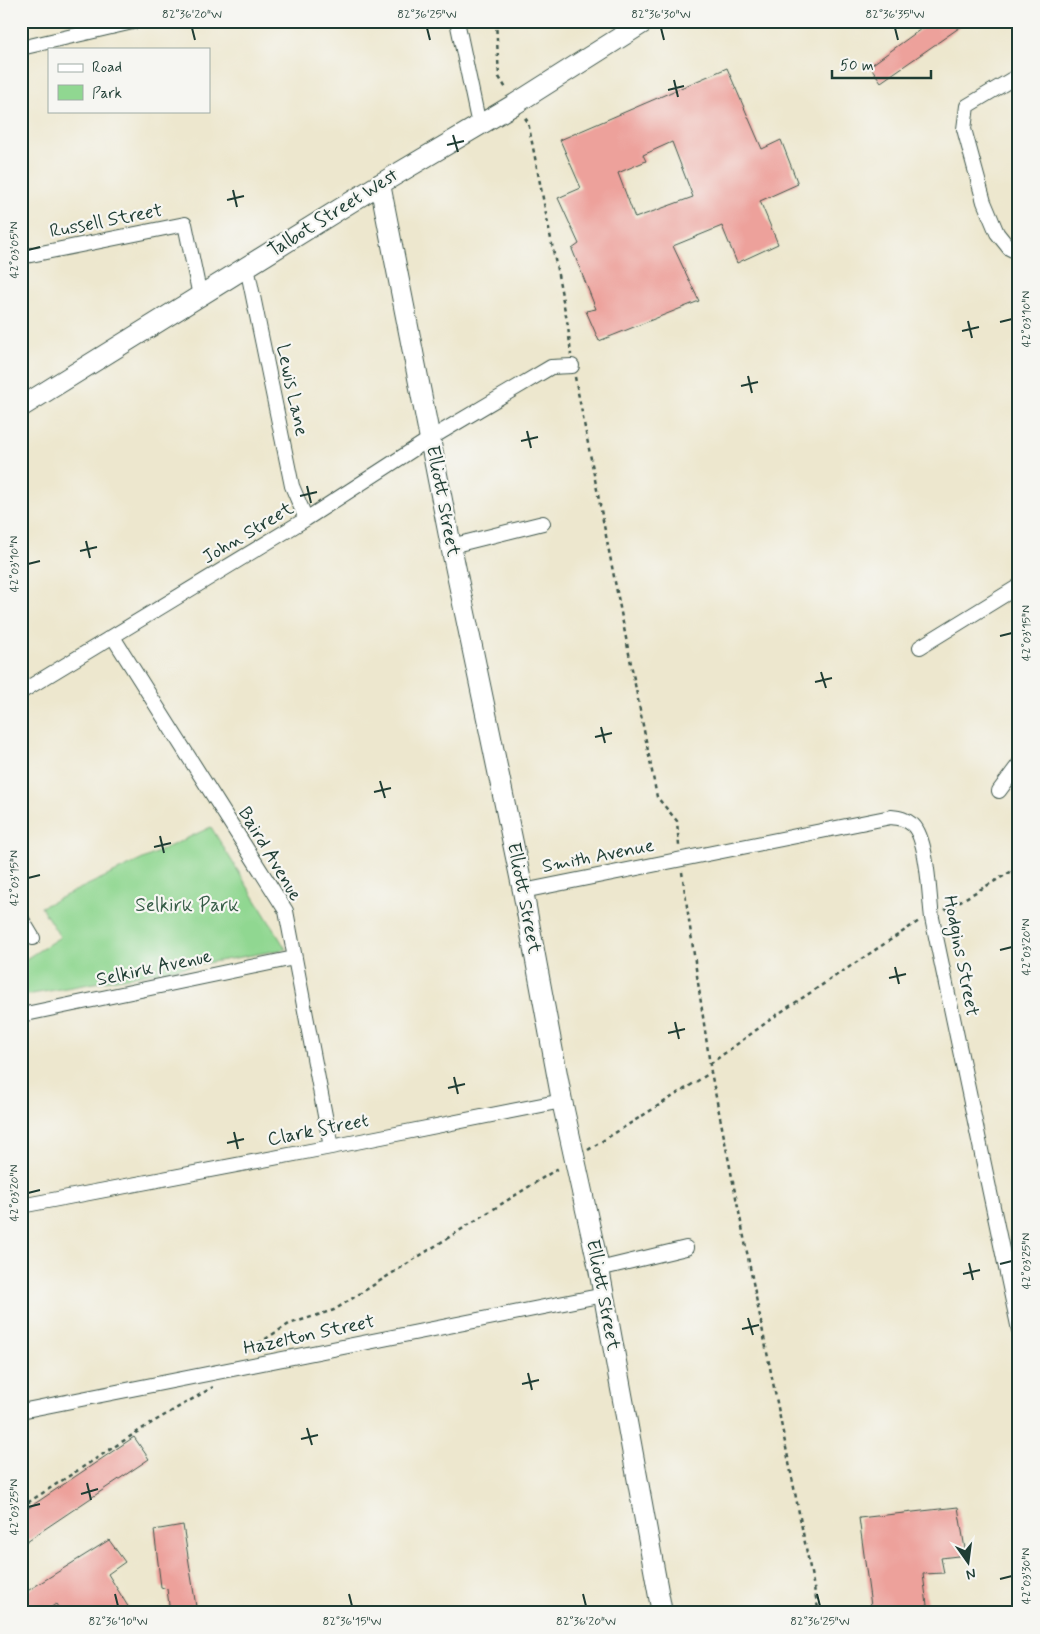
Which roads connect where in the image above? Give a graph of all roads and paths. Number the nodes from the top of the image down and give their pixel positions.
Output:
1 (137, 21) edge
2 (457, 21) edge
3 (496, 21) edge
4 (646, 21) edge
5 (21, 48) edge
6 (1019, 75) edge
7 (514, 104) junction
8 (479, 124) junction
9 (380, 184) junction
10 (1019, 253) edge
11 (21, 257) edge
12 (247, 267) junction
13 (200, 296) junction
14 (572, 366) junction
15 (21, 408) edge
16 (431, 438) junction
17 (306, 519) junction
18 (543, 523) dead end
19 (451, 546) junction
20 (1019, 586) edge
21 (113, 636) junction
22 (920, 646) dead end
23 (21, 692) edge
24 (1019, 764) edge
25 (999, 791) dead end
26 (680, 859) junction
27 (1019, 867) edge
28 (523, 891) junction
29 (21, 918) edge
30 (932, 918) junction
31 (33, 938) dead end
32 (294, 958) junction
33 (21, 1015) edge
34 (710, 1064) junction
35 (711, 1072) junction
36 (562, 1101) junction
37 (331, 1147) junction
38 (576, 1158) junction
39 (21, 1206) edge
40 (686, 1248) dead end
41 (599, 1269) junction
42 (604, 1295) junction
43 (1019, 1330) edge
44 (233, 1370) junction
45 (21, 1411) edge
46 (21, 1508) edge
47 (662, 1613) edge
48 (819, 1613) edge

1 - 5 street
2 - 8 street
3 - 7 path
4 - 7 street, Talbot Street West
6 - 10 street
7 - 8 street, Talbot Street West
7 - 14 path
8 - 9 street, Talbot Street West
9 - 12 street, Talbot Street West
9 - 16 street, Elliott Street
11 - 13 street, Russell Street
12 - 13 street, Talbot Street West
12 - 17 street, Lewis Lane
13 - 15 street, Talbot Street West
14 - 16 street, John Street
14 - 26 path
16 - 17 street, John Street
16 - 19 street, Elliott Street
17 - 21 street, John Street
18 - 19 street
19 - 28 street, Elliott Street
20 - 22 street
21 - 23 street, John Street
21 - 32 street, Baird Avenue
24 - 25 street
26 - 28 street, Smith Avenue
26 - 30 street, Hodgins Street
26 - 34 path
27 - 30 path
28 - 36 street, Elliott Street
29 - 31 street
30 - 34 path
30 - 43 street, Hodgins Street
32 - 33 street, Selkirk Avenue
32 - 37 street, Baird Avenue
34 - 35 path
35 - 38 path
35 - 48 path
36 - 37 street, Clark Street
36 - 38 street, Elliott Street
37 - 39 street, Clark Street
38 - 41 street, Elliott Street
38 - 44 path
40 - 41 street
41 - 42 street, Elliott Street
42 - 44 street, Hazelton Street
42 - 47 street, Elliott Street
44 - 45 street, Hazelton Street
44 - 46 path

